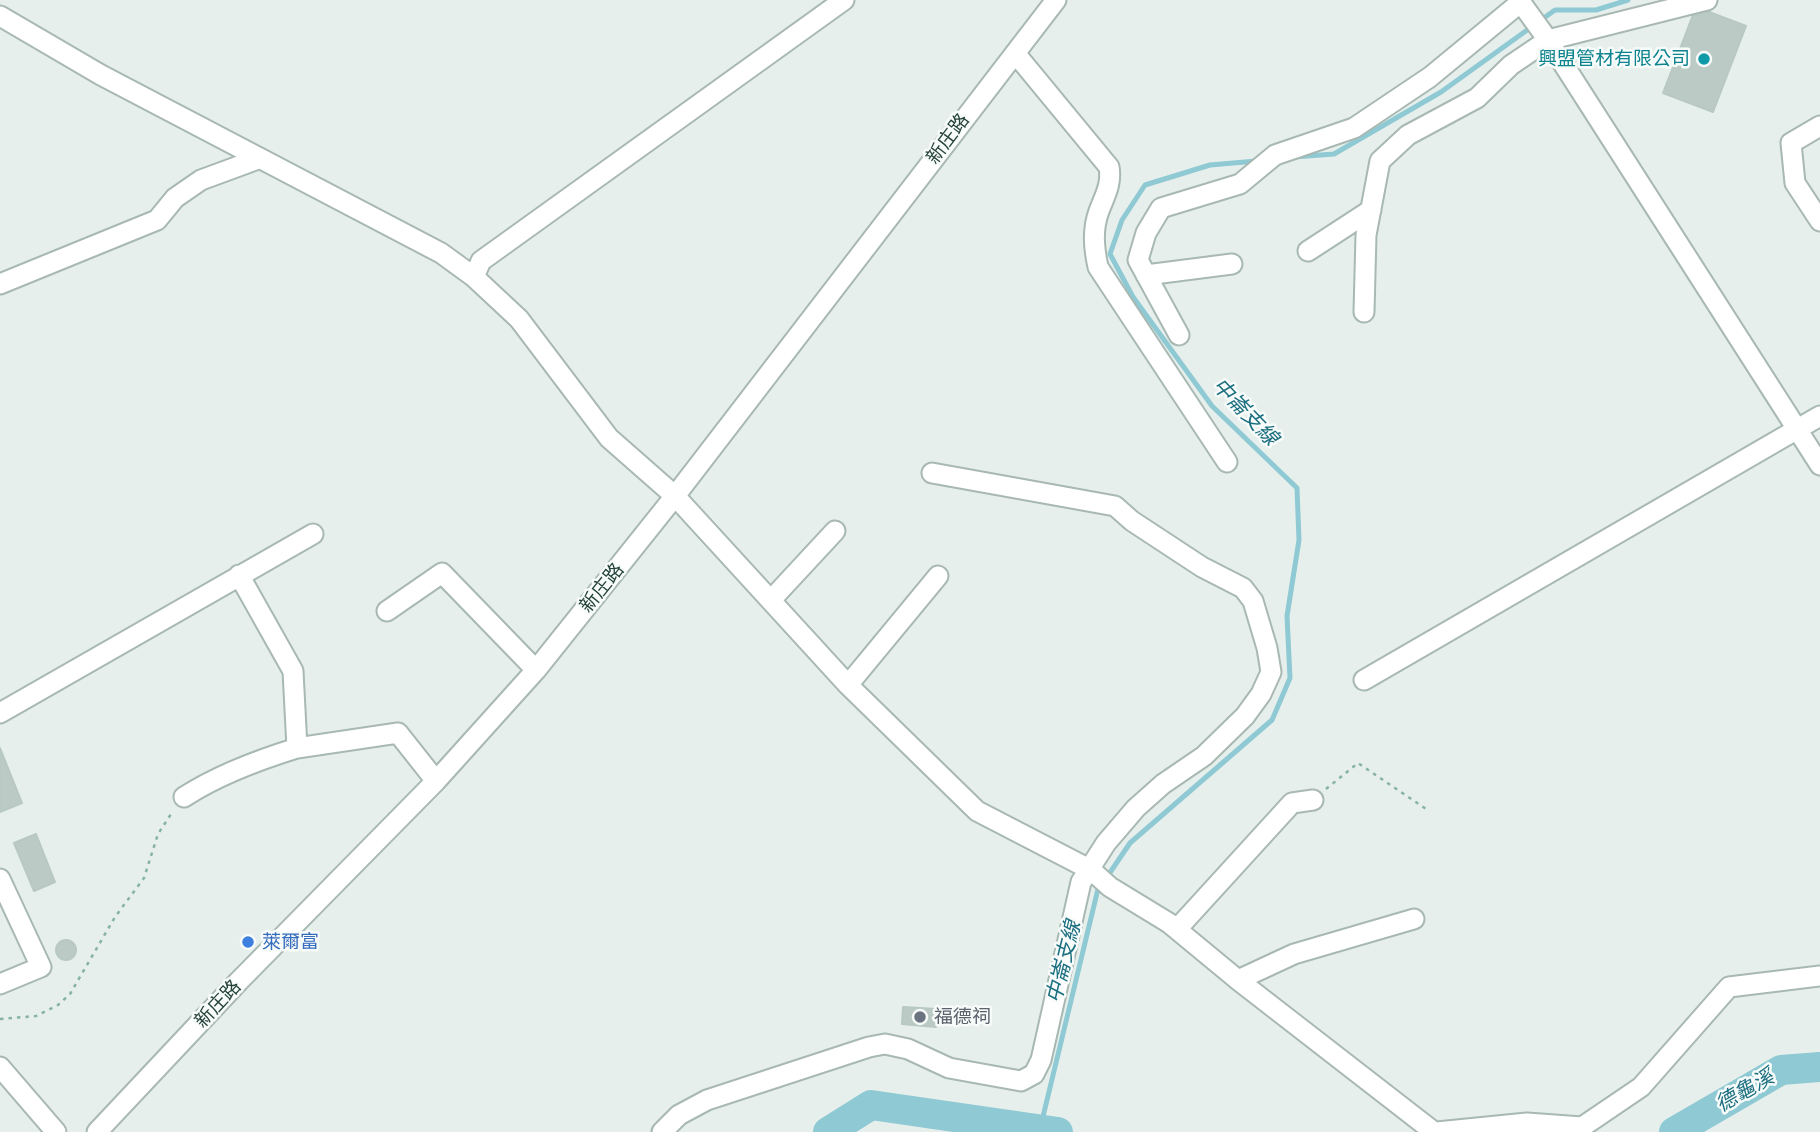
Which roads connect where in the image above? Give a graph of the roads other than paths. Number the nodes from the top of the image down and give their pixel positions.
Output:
1 (844, 0) edge
2 (1056, 0) edge
3 (1707, 0) edge
4 (1520, 1) edge
5 (0, 16) edge
6 (1548, 40) junction
7 (1014, 52) junction
8 (1820, 125) edge
9 (258, 159) junction
10 (1371, 210) junction
11 (1820, 221) edge
12 (1308, 251) dead end
13 (1232, 264) dead end
14 (1146, 275) junction
15 (474, 277) junction
16 (0, 285) edge
17 (1364, 312) dead end
18 (1179, 335) dead end
19 (1820, 416) edge
20 (1797, 430) junction
21 (1227, 462) dead end
22 (1820, 465) edge
23 (932, 473) dead end
24 (675, 496) junction
25 (835, 531) dead end
26 (313, 534) dead end
27 (239, 575) junction
28 (938, 576) dead end
29 (771, 600) junction
30 (387, 611) dead end
31 (536, 670) junction
32 (1364, 680) dead end
33 (848, 685) junction
34 (0, 713) edge
35 (297, 748) junction
36 (436, 781) junction
37 (184, 797) road end
38 (1313, 800) road end
39 (1091, 870) junction
40 (0, 879) edge
41 (1413, 919) dead end
42 (1177, 929) junction
43 (1820, 976) edge
44 (1238, 981) junction
45 (0, 984) edge
46 (0, 1067) edge
47 (56, 1132) edge
48 (97, 1132) edge
49 (662, 1132) edge
50 (1436, 1132) edge

1 - 15 street
2 - 7 street, 新庄路
3 - 6 street
4 - 6 street
4 - 14 street
5 - 9 street
6 - 10 street
6 - 20 street
7 - 21 street
7 - 24 street, 新庄路
8 - 11 street
9 - 15 street
9 - 16 street
10 - 12 street
10 - 17 street
13 - 14 street
14 - 18 street
15 - 24 street
19 - 20 street
20 - 22 street
20 - 32 street
23 - 39 street
24 - 29 street
24 - 31 street, 新庄路
25 - 29 street
26 - 27 street
27 - 34 street
27 - 35 street
28 - 33 street
29 - 33 street
30 - 31 street
31 - 36 street, 新庄路
33 - 39 street
35 - 36 street
35 - 37 street
36 - 48 street, 新庄路
38 - 42 street
39 - 42 street
39 - 49 street
40 - 45 street
41 - 44 street
42 - 44 street
43 - 50 street
44 - 50 street
46 - 47 street

